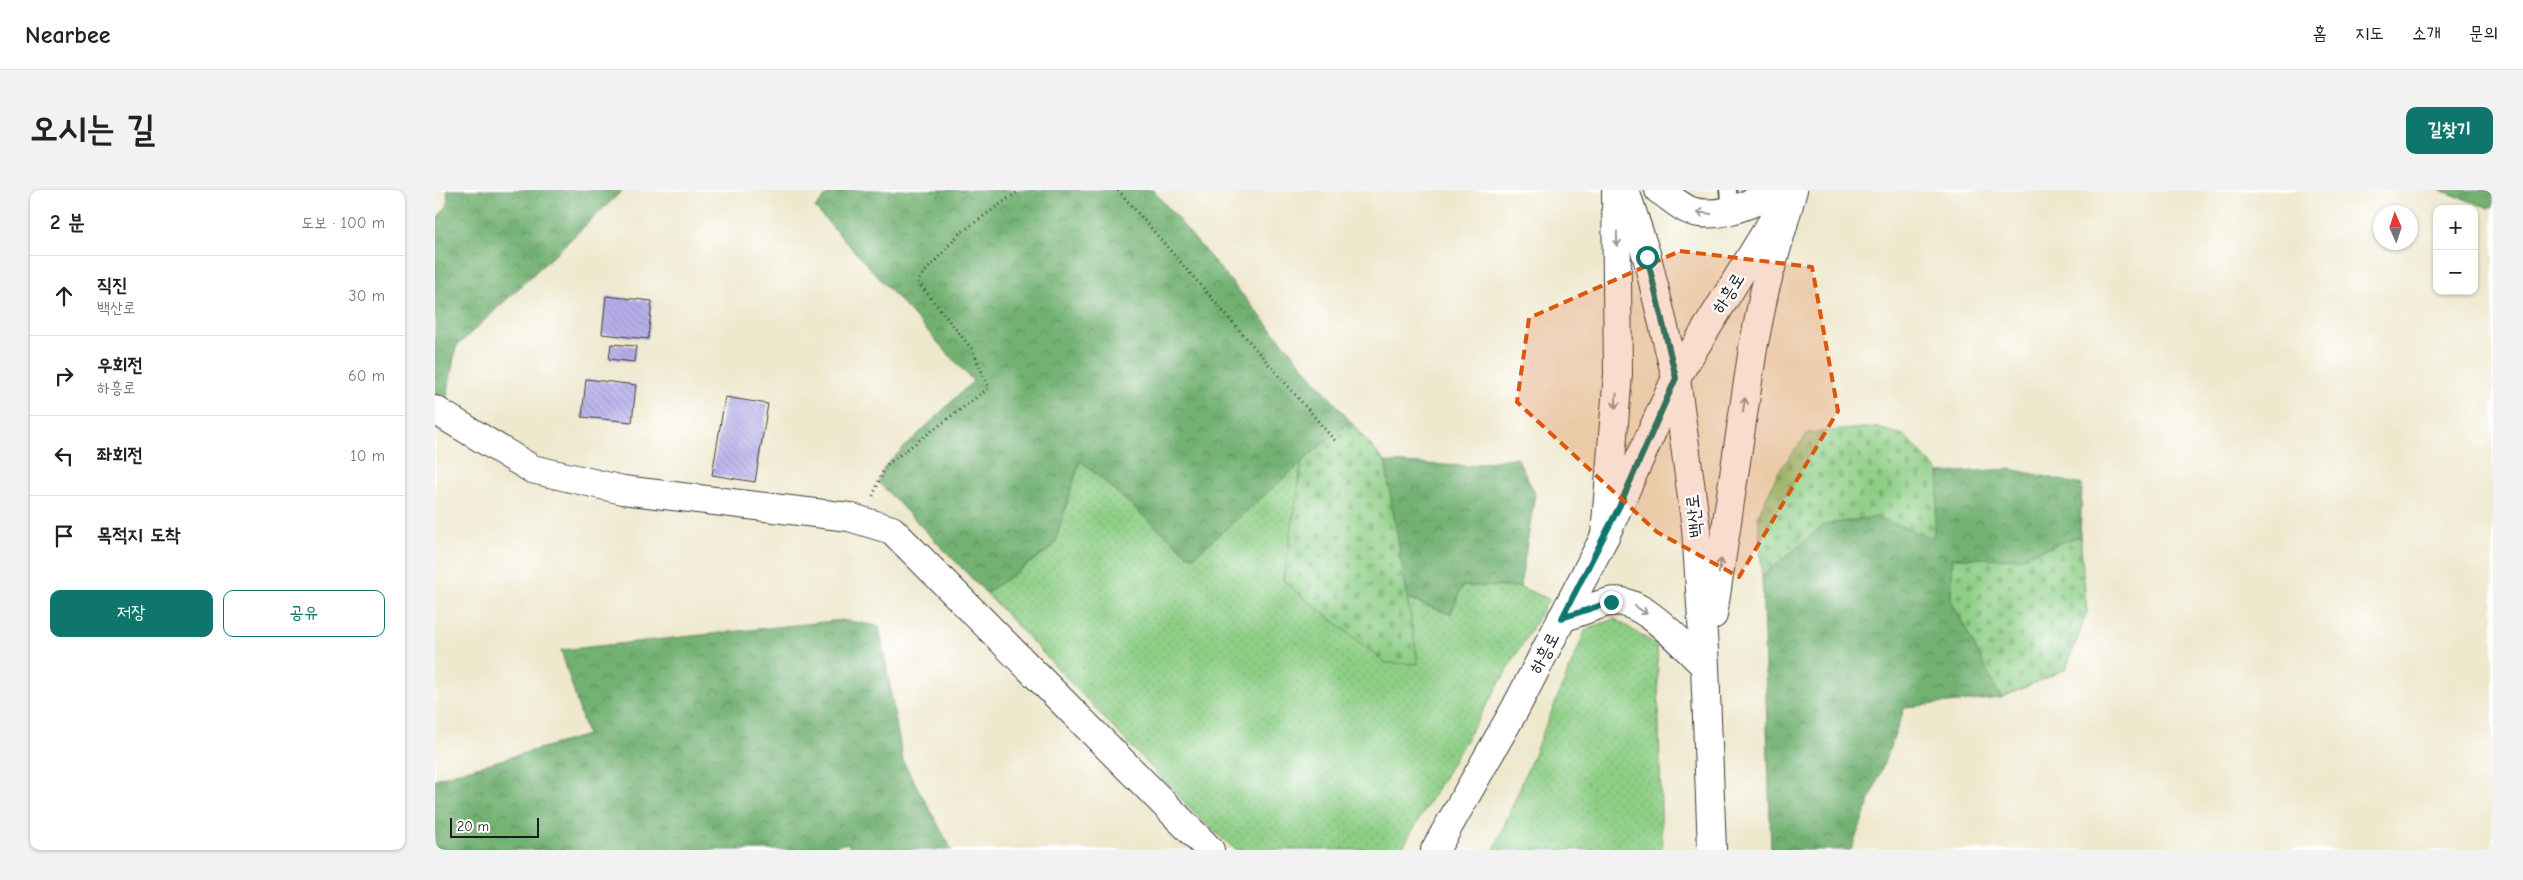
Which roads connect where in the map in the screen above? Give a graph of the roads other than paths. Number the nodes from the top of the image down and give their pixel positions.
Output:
1 (1616, 190) edge
2 (1625, 190) edge
3 (1659, 190) edge
4 (1784, 190) edge
5 (1792, 190) edge
6 (1729, 200) edge
7 (1676, 378) junction
8 (435, 410) edge
9 (1605, 536) junction
10 (1562, 618) junction
11 (1705, 666) junction
12 (1210, 850) edge
13 (1435, 850) edge
14 (1712, 850) edge

1 -> 9 main road
2 - 7 main road, 백산로
6 -> 3 main road
4 - 6 main road
5 - 7 main road, 하흥로
11 -> 5 main road
7 - 9 main road, 하흥로
7 - 11 main road, 백산로
8 - 12 main road
9 - 10 main road, 하흥로
10 -> 11 main road
10 - 13 main road, 하흥로
11 - 14 main road, 백산로

